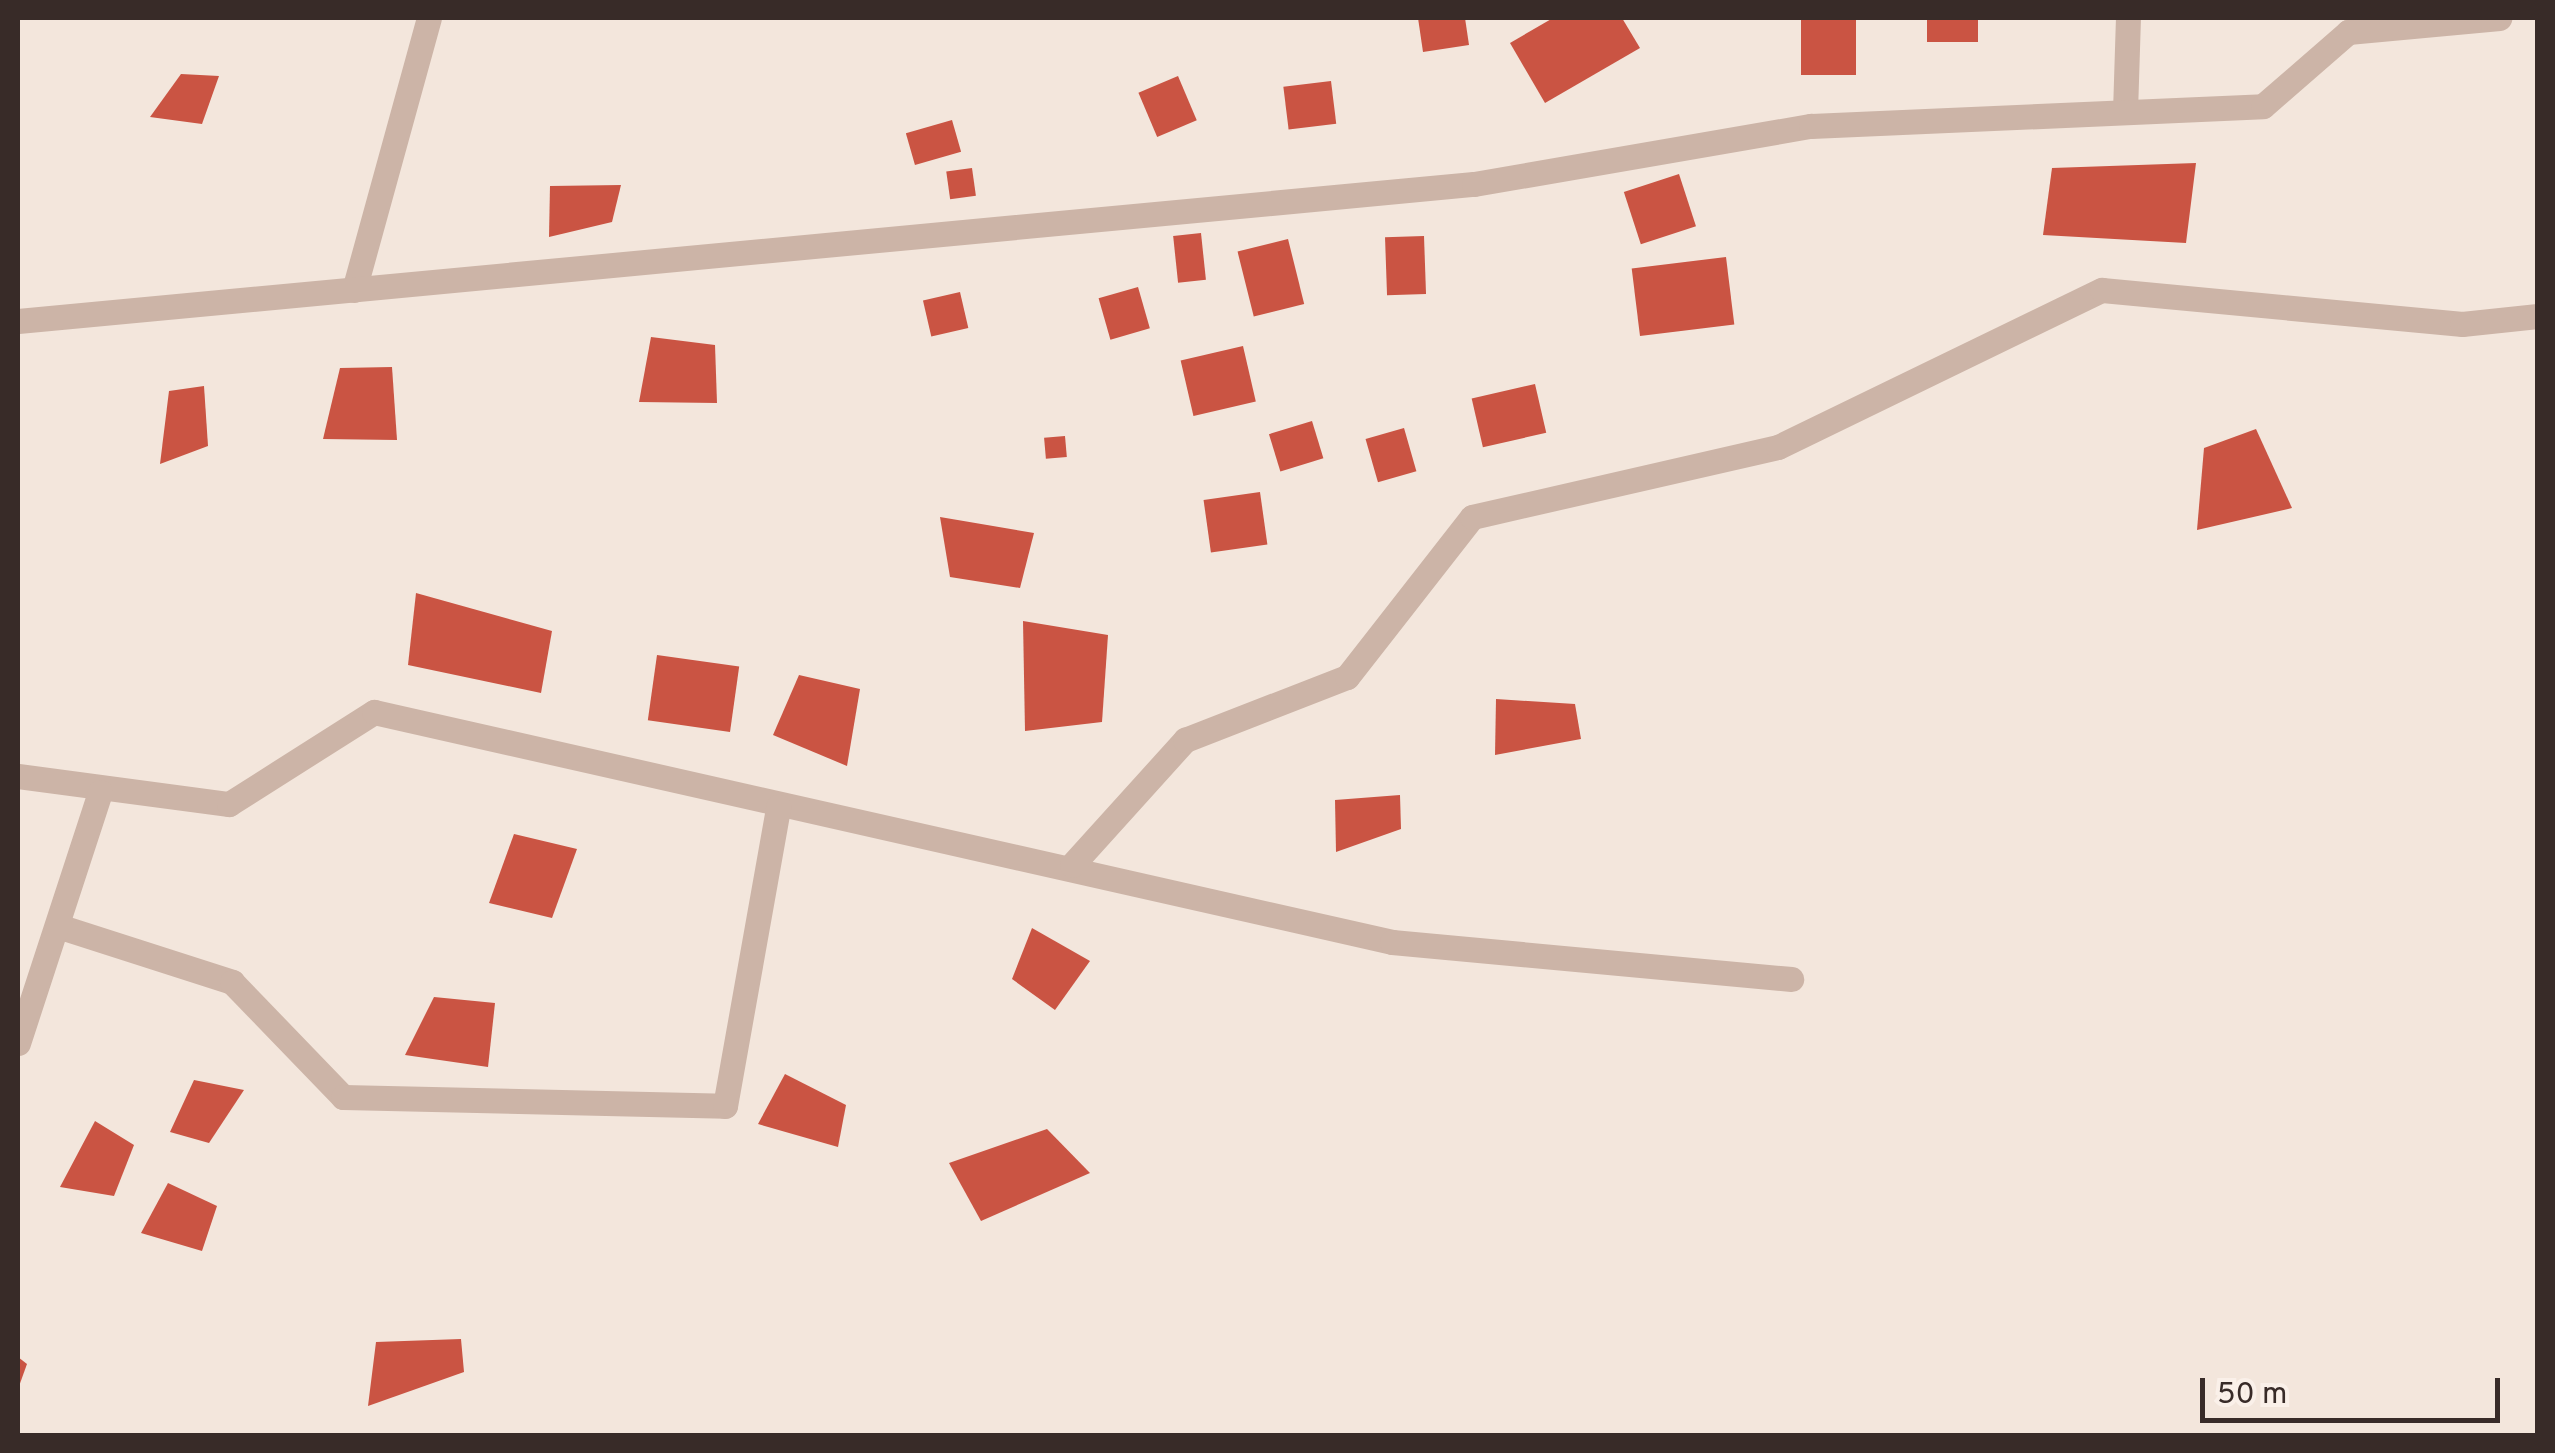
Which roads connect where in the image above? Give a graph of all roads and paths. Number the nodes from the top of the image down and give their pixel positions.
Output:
1 (429, 18) edge
2 (2128, 18) edge
3 (2499, 18) edge
4 (2125, 112) junction
5 (354, 290) junction
6 (2538, 316) edge
7 (18, 321) edge
8 (18, 776) edge
9 (100, 792) junction
10 (778, 807) junction
11 (1072, 865) junction
12 (61, 927) junction
13 (1790, 979) dead end
14 (18, 1043) edge

1 - 5 street
2 - 4 street
3 - 4 street
4 - 5 street
5 - 7 street
6 - 11 street
8 - 9 street
9 - 10 street
9 - 12 street
10 - 11 street
10 - 12 street
11 - 13 street
12 - 14 street

